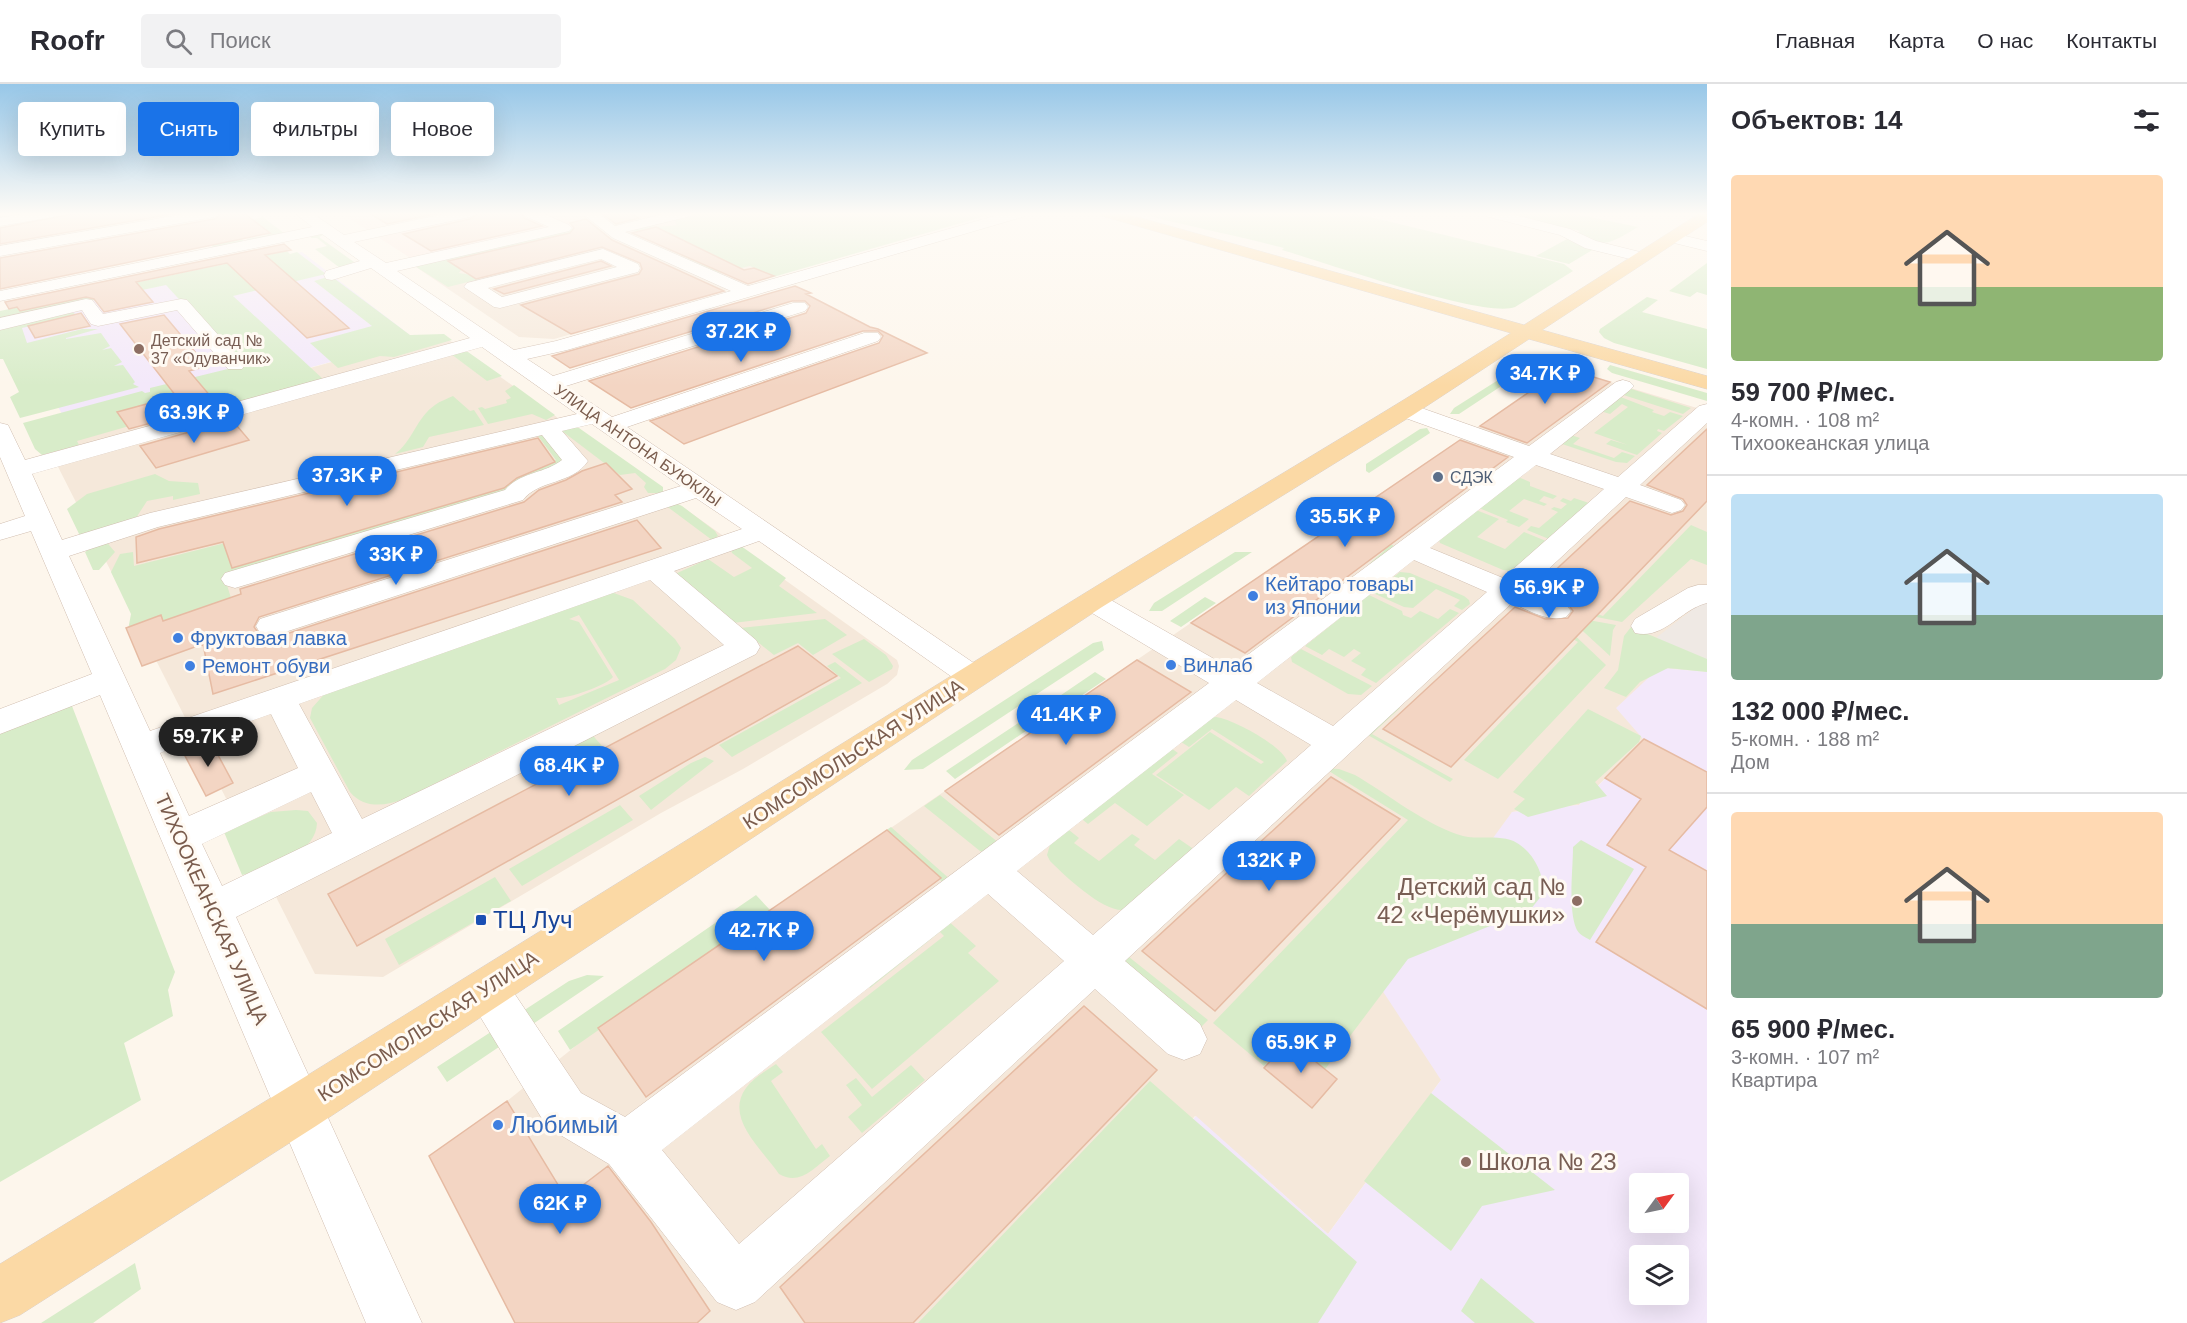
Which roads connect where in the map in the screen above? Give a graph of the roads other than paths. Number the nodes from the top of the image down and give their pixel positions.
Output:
1 (124, 271) edge
2 (351, 271) edge
3 (386, 271) edge
4 (537, 271) edge
5 (621, 271) edge
6 (700, 271) edge
7 (743, 271) edge
8 (820, 271) edge
9 (1310, 271) edge
10 (1620, 271) edge
11 (332, 275) dead end
12 (4, 278) dead end
13 (716, 278) junction
14 (478, 290) junction
15 (747, 292) junction
16 (7, 295) edge
17 (431, 302) junction
18 (799, 307) dead end
19 (0, 324) edge
20 (1525, 332) junction
21 (871, 337) dead end
22 (485, 340) junction
23 (511, 357) junction
24 (234, 365) dead end
25 (1707, 383) edge
26 (550, 384) junction
27 (1623, 386) dead end
28 (1405, 410) junction
29 (1707, 411) edge
30 (603, 421) junction
31 (548, 428) junction
32 (7, 452) edge
33 (1532, 455) junction
34 (1622, 487) junction
35 (700, 488) junction
36 (1672, 505) dead end
37 (40, 520) junction
38 (763, 531) junction
39 (0, 532) edge
40 (1410, 549) junction
41 (54, 552) junction
42 (654, 569) junction
43 (235, 579) dead end
44 (1507, 590) junction
45 (1707, 594) edge
46 (1092, 601) junction
47 (1556, 611) dead end
48 (271, 626) dead end
49 (1646, 626) dead end
50 (973, 676) junction
51 (110, 679) junction
52 (1234, 683) junction
53 (280, 699) junction
54 (0, 722) edge
55 (1337, 744) junction
56 (140, 747) junction
57 (320, 773) junction
58 (180, 837) junction
59 (354, 840) junction
60 (988, 870) junction
61 (212, 910) junction
62 (1095, 961) junction
63 (487, 989) junction
64 (1184, 1039) dead end
65 (299, 1109) junction
66 (627, 1146) junction
67 (0, 1295) edge
68 (394, 1323) edge

1 - 16 street
2 - 11 street
3 - 17 street, УЛИЦА АНТОНА БУЮКЛЫ
4 - 14 street
5 - 14 street
6 - 13 street
7 - 13 street
8 - 15 street
9 - 20 main road
10 - 20 main road, КОМСОМОЛЬСКАЯ УЛИЦА
12 - 16 street
13 - 15 street
14 - 17 street
15 - 23 street
17 - 22 street, УЛИЦА АНТОНА БУЮКЛЫ
18 - 26 street
19 - 24 street
20 - 25 main road
20 - 28 main road, КОМСОМОЛЬСКАЯ УЛИЦА
21 - 30 street
22 - 23 street, УЛИЦА АНТОНА БУЮКЛЫ
22 - 32 street
23 - 26 street, УЛИЦА АНТОНА БУЮКЛЫ
26 - 30 street, УЛИЦА АНТОНА БУЮКЛЫ
27 - 33 street
28 - 33 street
28 - 46 main road, КОМСОМОЛЬСКАЯ УЛИЦА
29 - 34 street
30 - 31 street
30 - 35 street, УЛИЦА АНТОНА БУЮКЛЫ
31 - 41 street
31 - 43 street
32 - 37 street, ТИХООКЕАНСКАЯ УЛИЦА
33 - 34 street
33 - 40 street
34 - 36 street
34 - 44 street
35 - 38 street, УЛИЦА АНТОНА БУЮКЛЫ
35 - 48 street
37 - 39 street
37 - 41 street, ТИХООКЕАНСКАЯ УЛИЦА
38 - 42 street
38 - 50 street, УЛИЦА АНТОНА БУЮКЛЫ
40 - 44 street
40 - 52 street
41 - 51 street, ТИХООКЕАНСКАЯ УЛИЦА
42 - 53 street
42 - 59 street
44 - 47 street
44 - 55 street
45 - 49 street
46 - 50 main road, КОМСОМОЛЬСКАЯ УЛИЦА
46 - 52 street
50 - 63 main road, КОМСОМОЛЬСКАЯ УЛИЦА
51 - 54 street
51 - 56 street, ТИХООКЕАНСКАЯ УЛИЦА
52 - 55 street
52 - 60 street
53 - 56 street
53 - 57 street
55 - 62 street
56 - 58 street, ТИХООКЕАНСКАЯ УЛИЦА
57 - 58 street
57 - 59 street
58 - 61 street, ТИХООКЕАНСКАЯ УЛИЦА
59 - 61 street
60 - 62 street
60 - 66 street
61 - 65 street, ТИХООКЕАНСКАЯ УЛИЦА
62 - 64 street
62 - 66 street
63 - 65 main road, КОМСОМОЛЬСКАЯ УЛИЦА
63 - 66 street
65 - 67 main road, КОМСОМОЛЬСКАЯ УЛИЦА
65 - 68 street, ТИХООКЕАНСКАЯ УЛИЦА

